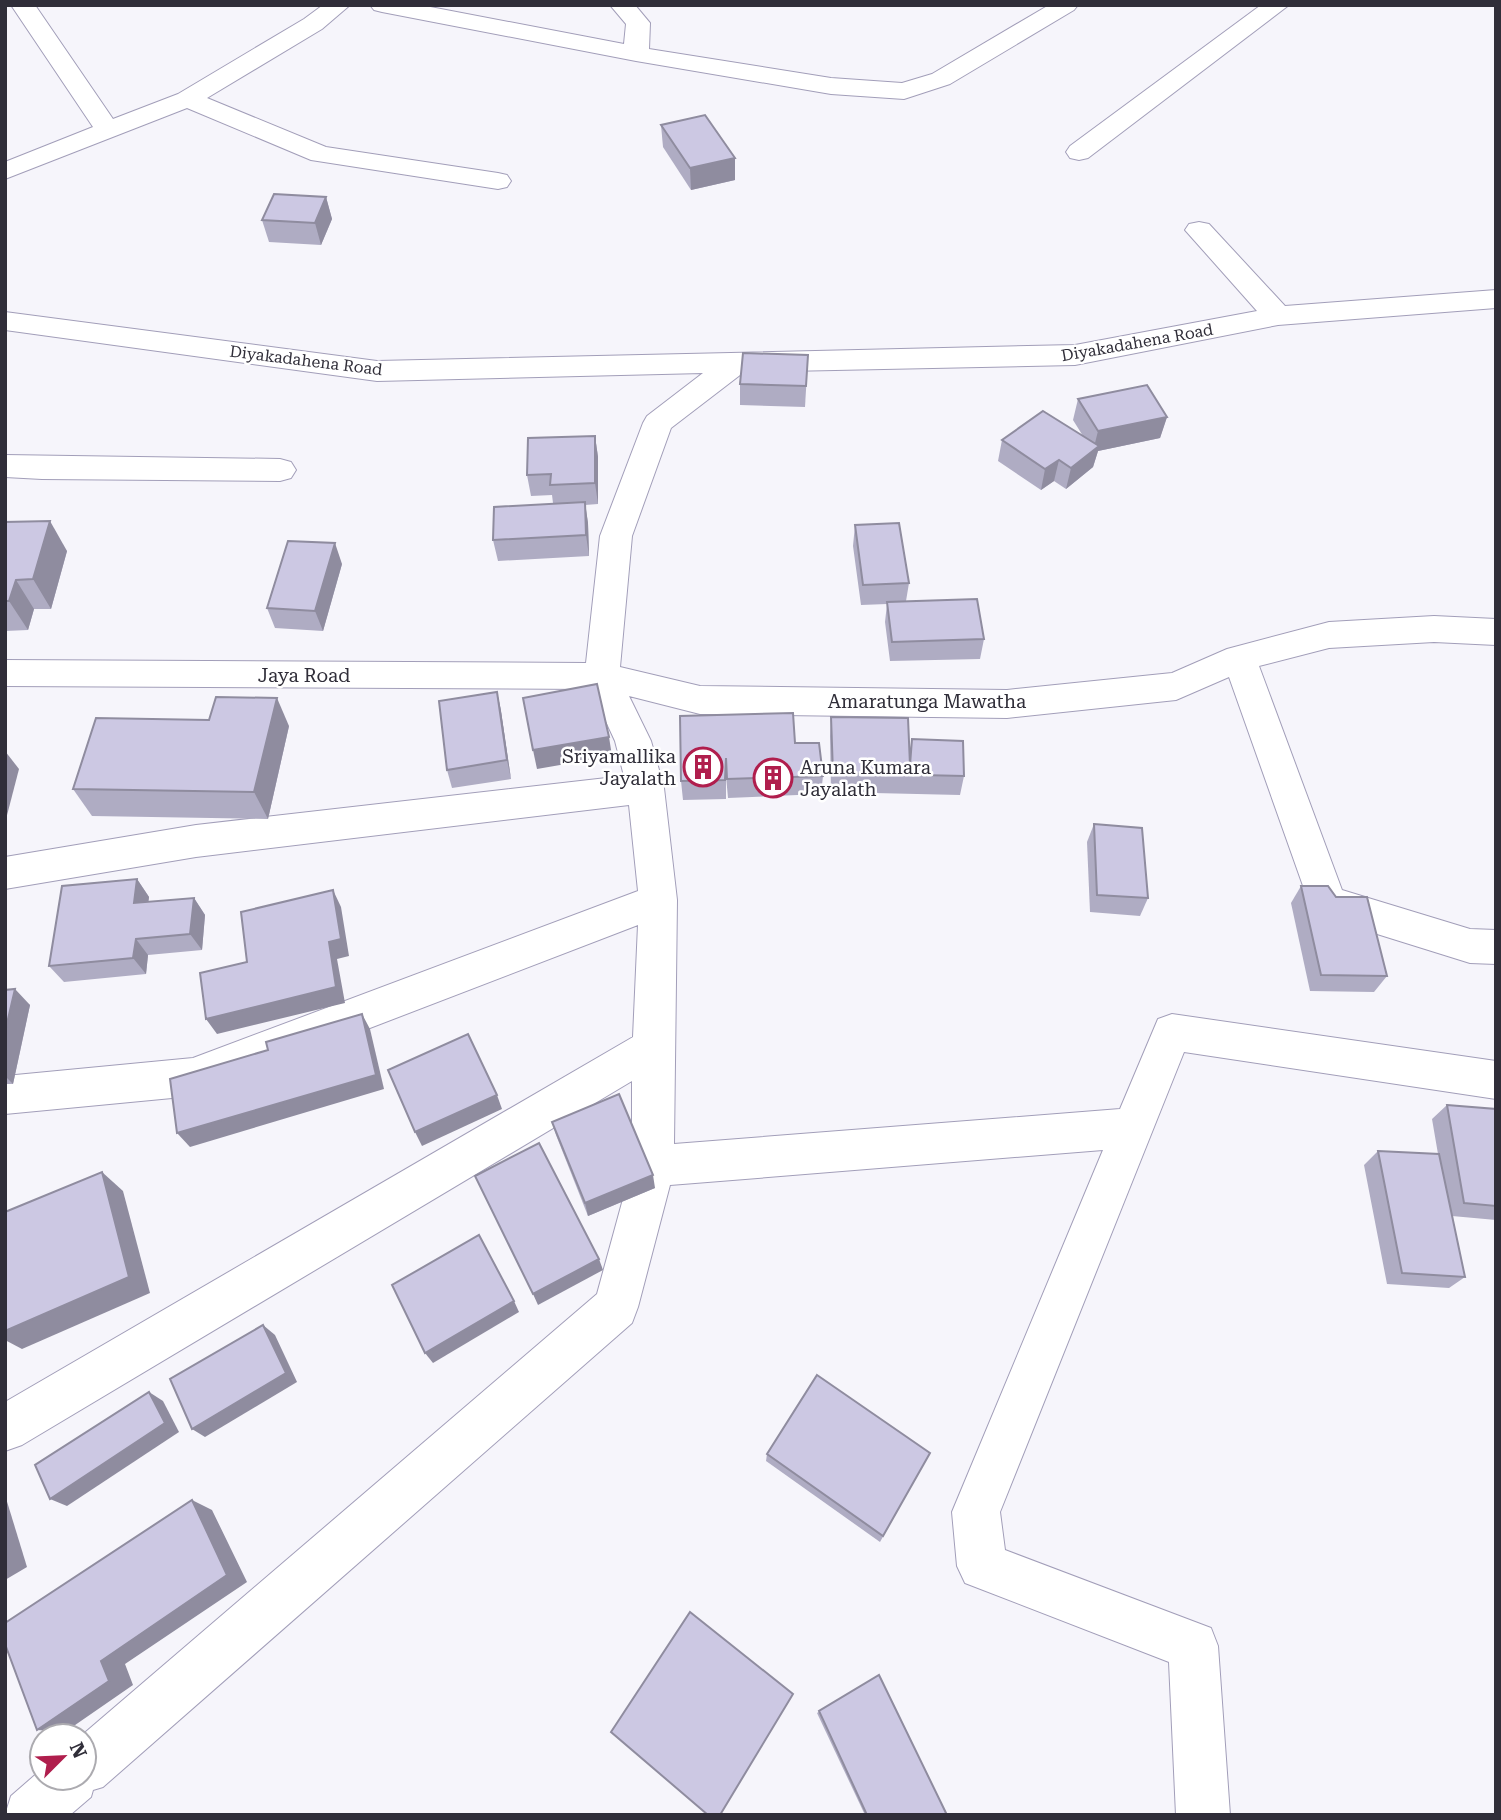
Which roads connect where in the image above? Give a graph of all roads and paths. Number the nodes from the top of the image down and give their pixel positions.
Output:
1 (23, 5) edge
2 (338, 5) edge
3 (382, 5) edge
4 (622, 5) edge
5 (1066, 5) edge
6 (1277, 5) edge
7 (636, 54) junction
8 (187, 99) junction
9 (108, 130) junction
10 (1079, 152) dead end
11 (5, 171) edge
12 (498, 181) dead end
13 (1199, 230) dead end
14 (1496, 299) edge
15 (1278, 316) junction
16 (5, 321) edge
17 (735, 364) junction
18 (5, 466) edge
19 (280, 470) dead end
20 (1496, 632) edge
21 (1239, 658) junction
22 (5, 673) edge
23 (602, 676) junction
24 (646, 788) junction
25 (5, 873) edge
26 (658, 900) junction
27 (1496, 947) edge
28 (653, 1047) junction
29 (1496, 1080) edge
30 (5, 1095) edge
31 (1132, 1128) junction
32 (653, 1167) junction
33 (5, 1428) edge
34 (98, 1756) edge
35 (56, 1792) edge
36 (30, 1815) edge
37 (1203, 1815) edge

1 - 9 street
2 - 8 street
3 - 7 street
4 - 7 street
5 - 7 street
6 - 10 street
8 - 9 street
8 - 12 street
9 - 11 street
13 - 15 street
14 - 15 street, Diyakadahena Road
15 - 17 street, Diyakadahena Road
16 - 17 street, Diyakadahena Road
17 - 23 street
18 - 19 street
20 - 21 street, Amaratunga Mawatha
21 - 23 street, Amaratunga Mawatha
21 - 27 street
22 - 23 street, Jaya Road
23 - 24 street
24 - 25 street
24 - 26 street
26 - 28 street
26 - 30 street
28 - 32 street
28 - 33 street
29 - 31 street
31 - 32 street
31 - 37 street
32 - 34 street
35 - 36 street

